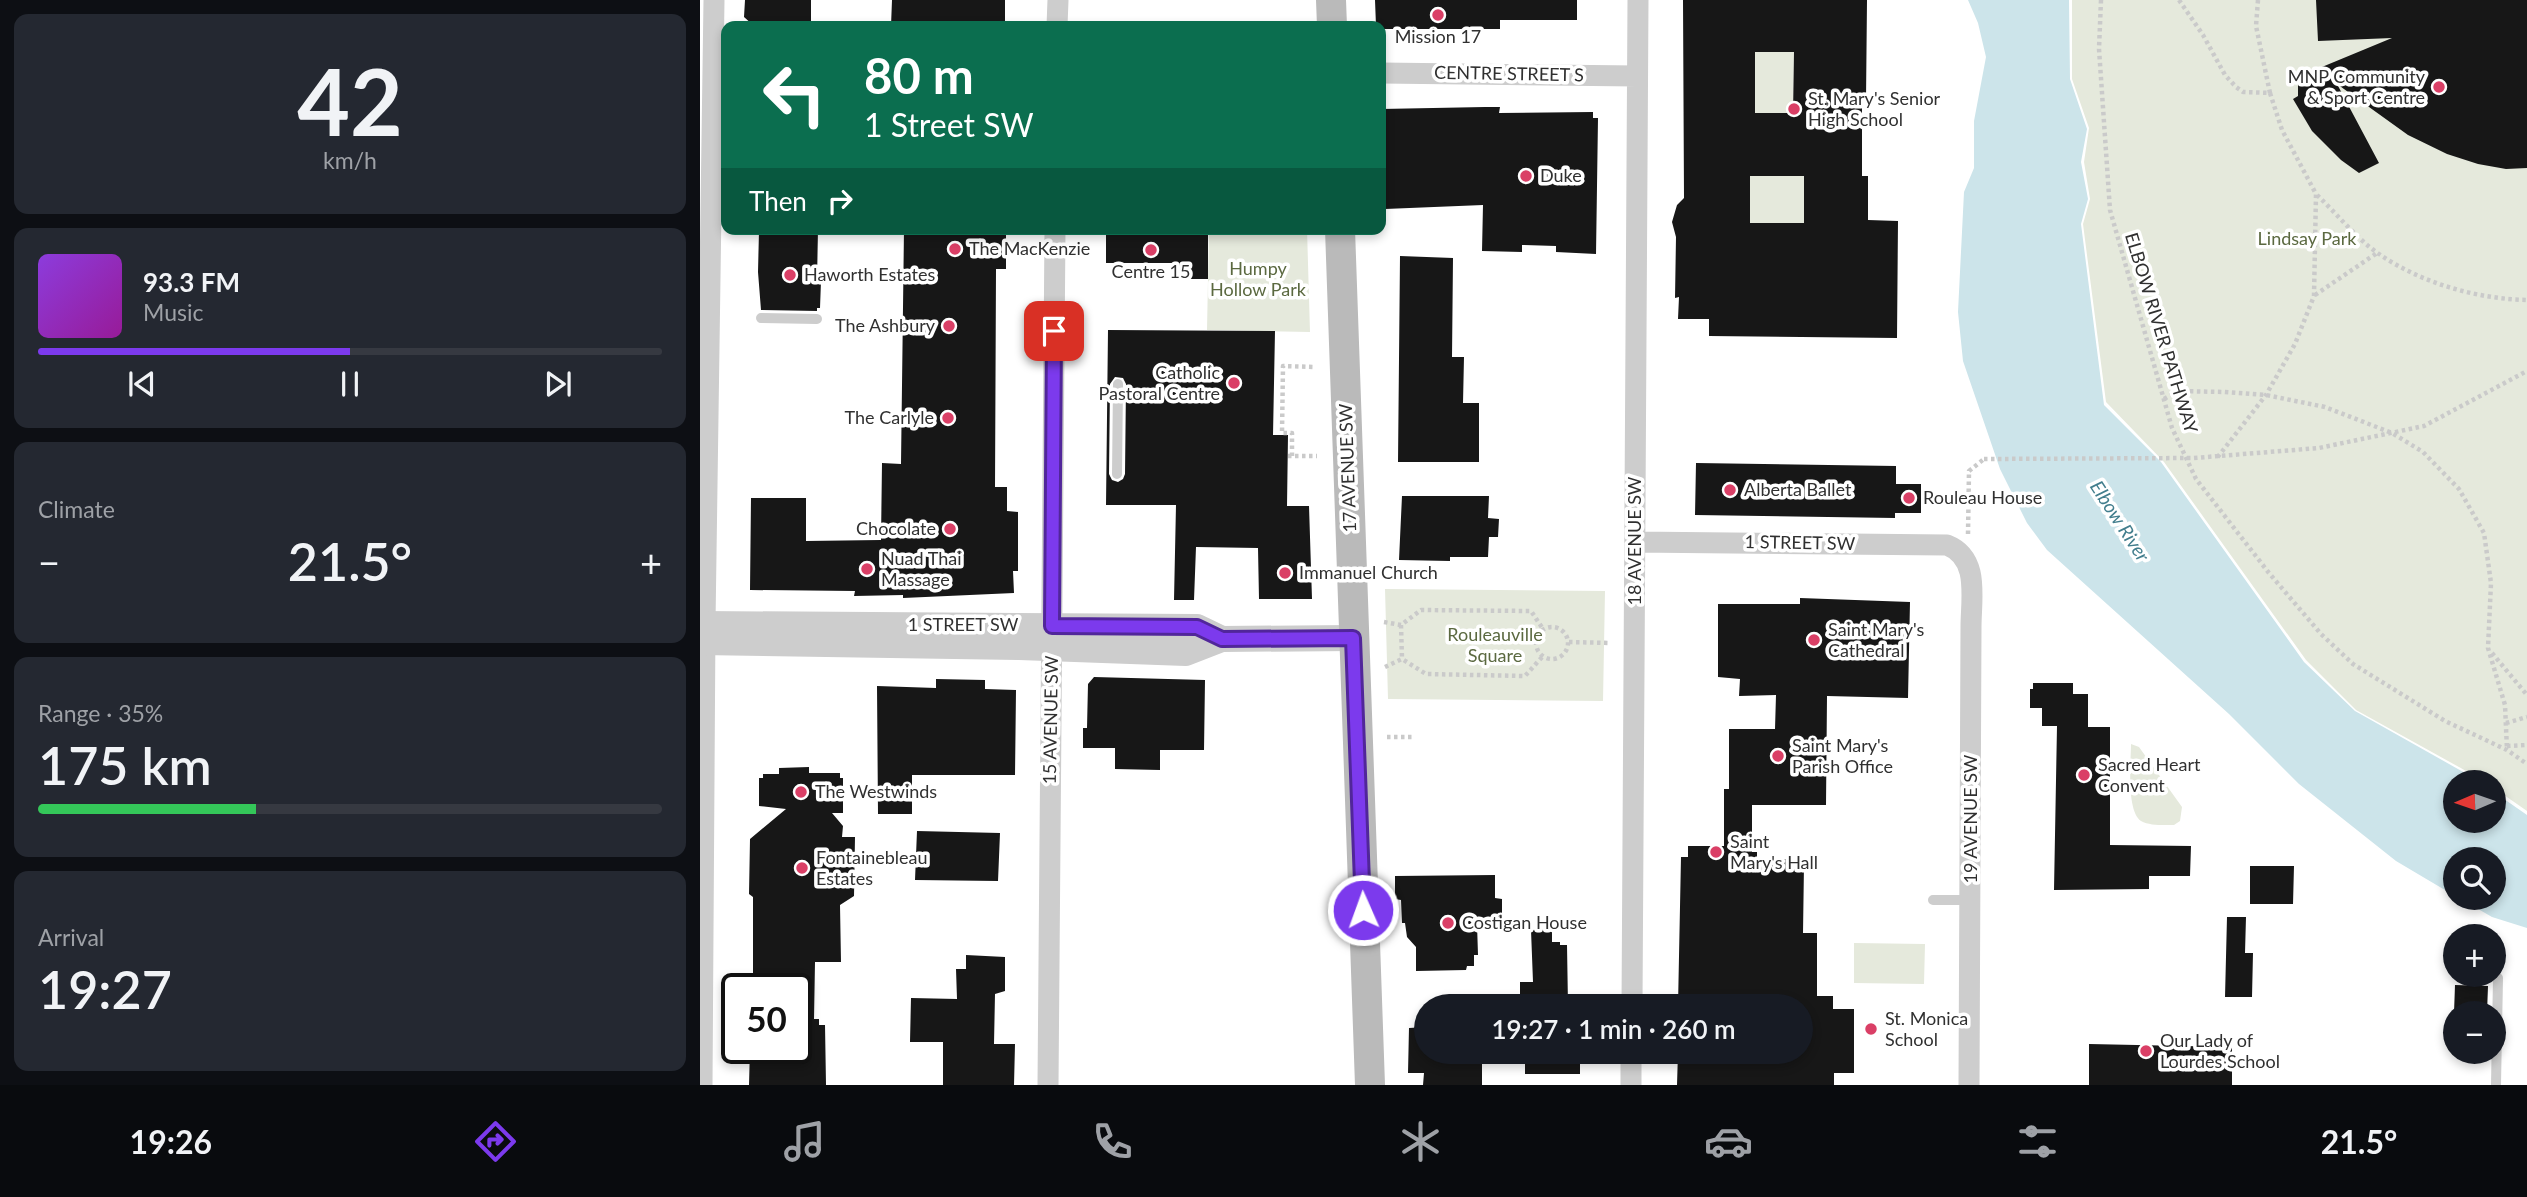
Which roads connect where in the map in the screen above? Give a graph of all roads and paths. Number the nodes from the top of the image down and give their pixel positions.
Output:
1 (714, 0) edge
2 (1058, 0) edge
3 (1331, 0) edge
4 (1638, 0) edge
5 (2101, 0) edge
6 (2179, 0) edge
7 (2258, 0) edge
8 (1057, 21) edge
9 (1332, 21) edge
10 (713, 65) edge
11 (1386, 73) edge
12 (1637, 76) junction
13 (2270, 93) junction
14 (2316, 194) junction
15 (1055, 235) edge
16 (1340, 235) edge
17 (2378, 253) junction
18 (2314, 296) junction
19 (2527, 300) edge
20 (761, 318) dead end
21 (817, 319) dead end
22 (1315, 367) dead end
23 (2527, 371) edge
24 (1118, 384) dead end
25 (2266, 395) junction
26 (2164, 399) junction
27 (2392, 433) junction
28 (1317, 456) dead end
29 (2217, 458) junction
30 (1117, 474) dead end
31 (1970, 528) dead end
32 (703, 534) edge
33 (1634, 542) junction
34 (1963, 556) joint
35 (1384, 622) dead end
36 (1401, 625) junction
37 (1543, 629) junction
38 (702, 633) edge
39 (1052, 637) junction
40 (1353, 638) junction
41 (1569, 642) junction
42 (1610, 643) dead end
43 (2488, 648) junction
44 (1543, 656) junction
45 (1402, 659) junction
46 (1385, 667) dead end
47 (2527, 695) edge
48 (2527, 718) edge
49 (2506, 723) junction
50 (1387, 737) dead end
51 (1415, 737) dead end
52 (2527, 745) edge
53 (2507, 748) junction
54 (2527, 764) edge
55 (1933, 900) dead end
56 (1970, 900) junction
57 (2498, 987) edge
58 (1632, 994) edge
59 (1632, 1064) edge
60 (702, 1085) edge
61 (1048, 1085) edge
62 (1370, 1085) edge
63 (1631, 1085) edge
64 (1969, 1085) edge
65 (2496, 1085) edge

1 - 10 street
2 - 8 street
3 - 9 main road
4 - 12 street, 18 AVENUE SW
5 - 26 path, ELBOW RIVER PATHWAY
6 - 13 path
7 - 13 path
10 - 32 street
11 - 12 street, CENTRE STREET S
12 - 33 street, 18 AVENUE SW
13 - 14 path
14 - 17 path
14 - 18 path
15 - 39 street, 15 AVENUE SW
16 - 40 main road, 17 AVENUE SW
17 - 18 path
17 - 19 path
18 - 25 path
20 - 21 lane
22 - 28 path
23 - 27 path
24 - 30 lane
25 - 26 path
25 - 27 path
25 - 29 path
26 - 53 path, ELBOW RIVER PATHWAY
27 - 29 path
27 - 43 path
29 - 31 path, bridge
32 - 38 street
33 - 34 street, 1 STREET SW
33 - 58 street, 18 AVENUE SW
34 - 56 street, 19 AVENUE SW
35 - 36 path
36 - 37 path
36 - 45 path
37 - 41 path
37 - 44 path
38 - 39 street, 1 STREET SW
38 - 60 street
39 - 40 street, 1 STREET SW
39 - 61 street, 15 AVENUE SW
40 - 62 main road, 17 AVENUE SW
41 - 42 path
41 - 44 path
43 - 47 path
43 - 49 path
44 - 45 path
45 - 46 path
48 - 49 path
49 - 53 path
50 - 51 path
52 - 53 path
53 - 54 path, ELBOW RIVER PATHWAY
55 - 56 lane
56 - 64 street, 19 AVENUE SW
57 - 65 lane
59 - 63 street

